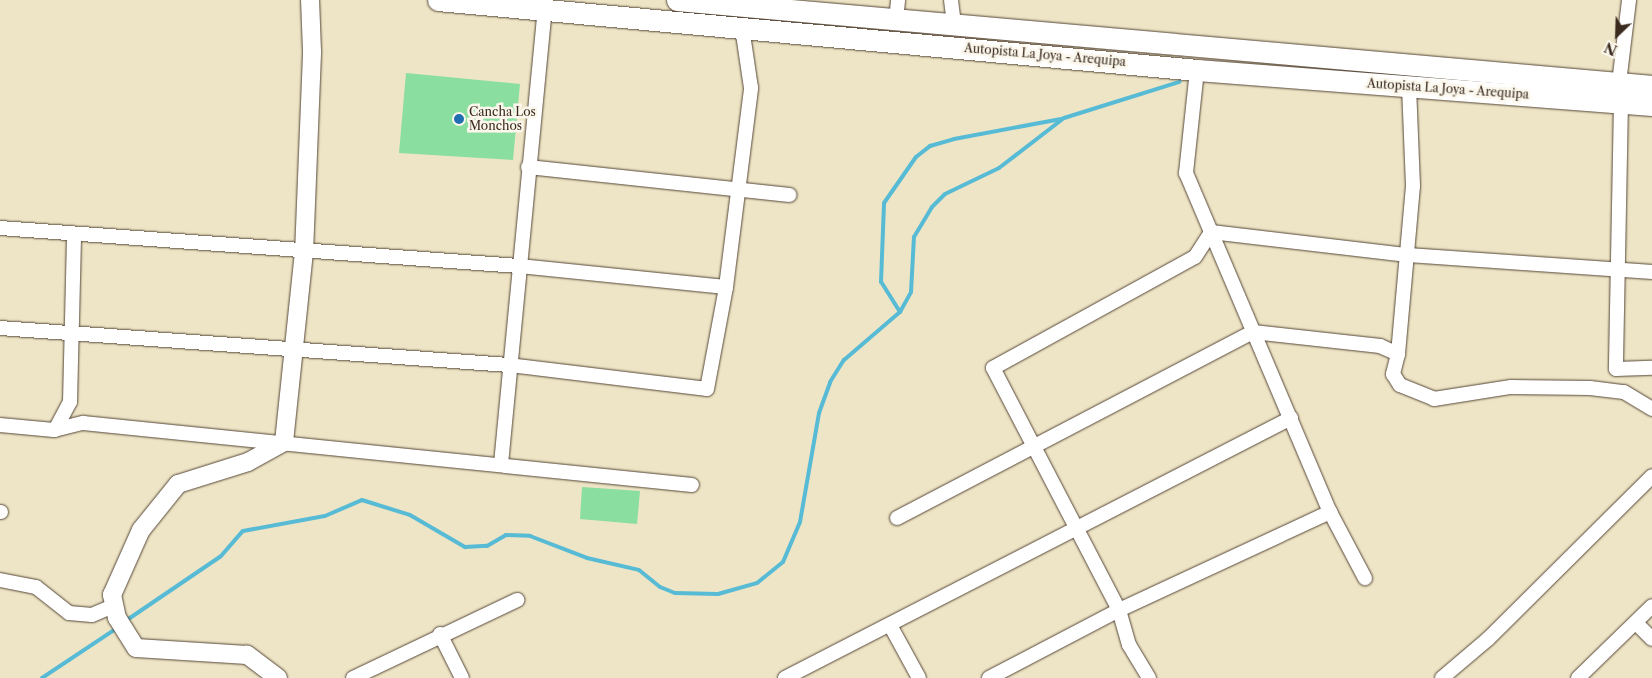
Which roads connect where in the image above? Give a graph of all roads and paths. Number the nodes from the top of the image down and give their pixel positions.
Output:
1 (310, 0) edge
2 (438, 0) edge
3 (677, 0) edge
4 (952, 0) edge
5 (1629, 0) edge
6 (706, 1) edge
7 (545, 10) junction
8 (897, 10) edge
9 (954, 24) junction
10 (742, 26) junction
11 (1197, 70) junction
12 (1652, 86) edge
13 (1409, 87) junction
14 (1620, 93) junction
15 (1652, 106) edge
16 (528, 167) junction
17 (737, 188) junction
18 (790, 195) dead end
19 (0, 228) edge
20 (1211, 232) junction
21 (74, 236) junction
22 (304, 253) junction
23 (1408, 256) junction
24 (519, 266) junction
25 (1614, 267) junction
26 (1652, 272) edge
27 (726, 287) junction
28 (0, 328) edge
29 (1253, 332) junction
30 (74, 334) junction
31 (295, 347) junction
32 (1398, 354) junction
33 (509, 365) junction
34 (1652, 368) edge
35 (1652, 409) edge
36 (1291, 418) junction
37 (0, 425) edge
38 (54, 430) junction
39 (284, 442) junction
40 (1033, 445) junction
41 (501, 464) junction
42 (1652, 476) edge
43 (692, 485) dead end
44 (1330, 512) junction
45 (898, 518) dead end
46 (1078, 530) junction
47 (1365, 578) dead end
48 (0, 580) edge
49 (517, 600) dead end
50 (113, 606) junction
51 (1652, 606) edge
52 (1119, 610) junction
53 (1637, 624) junction
54 (890, 626) junction
55 (440, 634) junction
56 (1652, 639) edge
57 (278, 678) edge
58 (353, 678) edge
59 (462, 678) edge
60 (785, 678) edge
61 (919, 678) edge
62 (989, 678) edge
63 (1149, 678) edge
64 (1442, 678) edge
65 (1578, 678) edge

1 - 22 street
2 - 7 main road, Autopista La Joya - Arequipa
3 - 6 main road, Autopista La Joya - Arequipa
4 - 9 street
5 - 14 street
6 - 8 main road, Autopista La Joya - Arequipa
7 - 10 main road, Autopista La Joya - Arequipa
7 - 16 street
8 - 9 main road, Autopista La Joya - Arequipa
9 - 14 main road, Autopista La Joya - Arequipa
10 - 11 main road, Autopista La Joya - Arequipa
10 - 17 street
11 - 13 main road, Autopista La Joya - Arequipa
11 - 20 street
12 - 14 main road, Autopista La Joya - Arequipa
13 - 14 main road, Autopista La Joya - Arequipa
13 - 23 street
14 - 15 main road, Autopista La Joya - Arequipa
14 - 25 street
16 - 17 street
16 - 24 street
17 - 18 street
17 - 27 street
19 - 21 street
20 - 23 street
20 - 29 street
20 - 40 street
21 - 22 street
21 - 30 street
22 - 24 street
22 - 31 street
23 - 25 street
23 - 32 street
24 - 27 street
24 - 33 street
25 - 26 street
25 - 34 street
27 - 33 street
28 - 30 street
29 - 32 street
29 - 36 street
29 - 40 street
30 - 31 street
30 - 38 street
31 - 33 street
31 - 39 street
32 - 35 street
33 - 41 street
36 - 44 street
36 - 46 street
37 - 38 street
38 - 39 street
39 - 41 street
39 - 50 street
40 - 45 street
40 - 46 street
41 - 43 street
42 - 64 street
44 - 47 street
44 - 52 street
46 - 52 street
46 - 54 street
48 - 50 street
49 - 55 street
50 - 57 street
51 - 53 street
52 - 62 street
52 - 63 street
53 - 56 street
53 - 65 street
54 - 60 street
54 - 61 street
55 - 58 street
55 - 59 street

